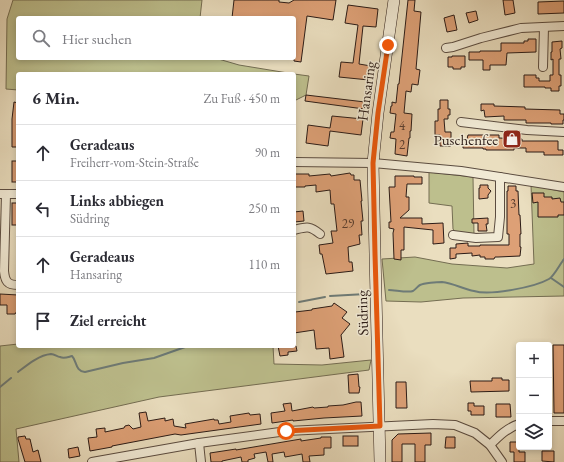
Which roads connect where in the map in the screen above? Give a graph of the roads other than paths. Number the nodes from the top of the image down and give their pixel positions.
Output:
1 (394, 0) edge
2 (564, 26) edge
3 (544, 27) junction
4 (446, 48) dead end
5 (543, 67) dead end
6 (461, 122) dead end
7 (564, 132) edge
8 (296, 162) edge
9 (373, 163) junction
10 (500, 177) junction
11 (564, 187) edge
12 (3, 194) edge
13 (16, 194) edge
14 (296, 230) edge
15 (320, 234) dead end
16 (453, 235) dead end
17 (16, 286) edge
18 (552, 421) edge
19 (564, 421) edge
20 (516, 425) edge
21 (380, 426) junction
22 (198, 444) junction
23 (490, 445) junction
24 (96, 462) edge
25 (201, 462) edge
26 (380, 462) edge
27 (502, 462) edge

1 - 9 street, Hansaring
2 - 3 street
3 - 4 street
3 - 5 street
6 - 7 street
8 - 9 street
9 - 10 street
9 - 21 street, Südring
10 - 11 street
10 - 16 street
12 - 13 street
12 - 17 street
14 - 15 street
18 - 19 street
20 - 23 street
21 - 22 street
21 - 23 street
21 - 26 street, Südring
22 - 24 street
22 - 25 street
23 - 27 street

